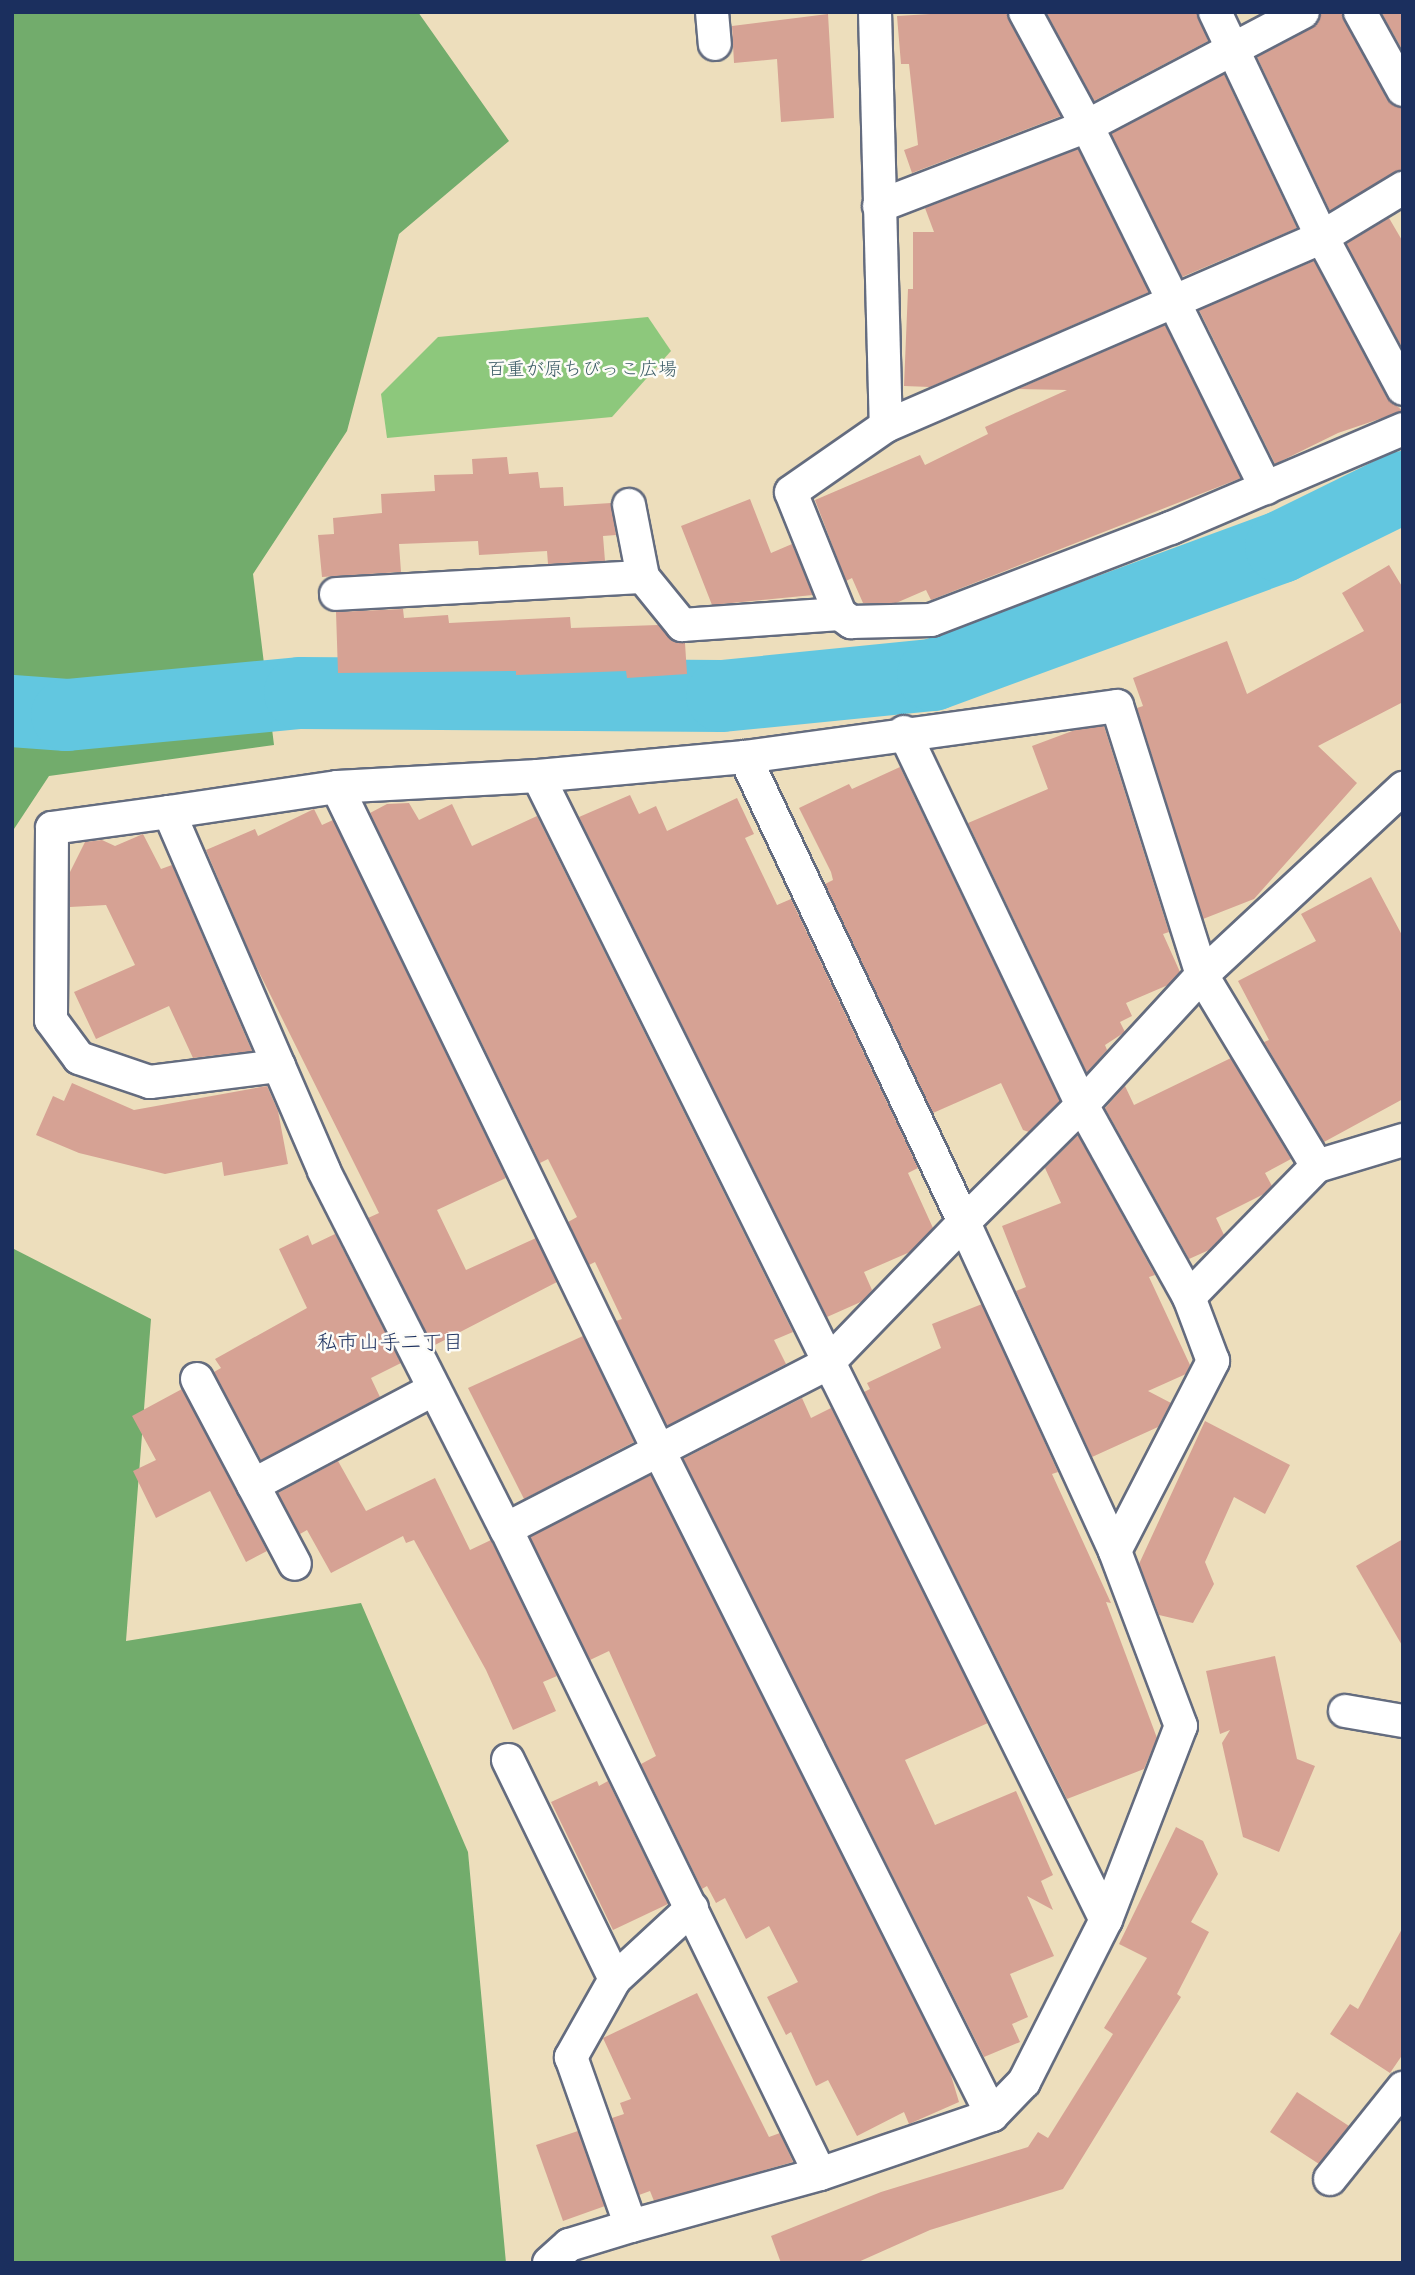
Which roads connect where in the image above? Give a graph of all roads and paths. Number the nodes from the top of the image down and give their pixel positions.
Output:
1 (712, 12) edge
2 (875, 12) edge
3 (1025, 12) edge
4 (1215, 12) edge
5 (1303, 12) edge
6 (1360, 12) edge
7 (715, 44) dead end
8 (1234, 48) junction
9 (1403, 90) edge
10 (1087, 126) junction
11 (1403, 188) edge
12 (879, 206) junction
13 (1322, 237) junction
14 (1174, 303) junction
15 (1403, 389) edge
16 (886, 426) junction
17 (1403, 429) edge
18 (1265, 488) junction
19 (629, 505) dead end
20 (643, 577) junction
21 (336, 594) dead end
22 (840, 614) junction
23 (904, 732) junction
24 (745, 757) junction
25 (538, 776) junction
26 (337, 787) junction
27 (1403, 788) edge
28 (169, 812) junction
29 (1202, 975) junction
30 (278, 1066) junction
31 (1082, 1105) junction
32 (1403, 1140) edge
33 (1317, 1166) junction
34 (964, 1222) junction
35 (1189, 1297) junction
36 (827, 1364) junction
37 (197, 1379) dead end
38 (434, 1389) junction
39 (659, 1451) junction
40 (253, 1485) junction
41 (506, 1529) junction
42 (1115, 1551) junction
43 (295, 1564) dead end
44 (1345, 1711) dead end
45 (1403, 1721) edge
46 (508, 1760) dead end
47 (692, 1908) junction
48 (1107, 1920) junction
49 (615, 1979) junction
50 (1403, 2088) edge
51 (992, 2115) junction
52 (820, 2174) junction
53 (1330, 2179) dead end
54 (631, 2226) junction
55 (549, 2263) edge

1 - 7 street
2 - 12 street
3 - 10 street
4 - 8 street
5 - 8 street
6 - 9 street
8 - 10 street
8 - 13 street
10 - 12 street
10 - 14 street
11 - 13 street
12 - 16 street
13 - 14 street
13 - 15 street
14 - 16 street
14 - 18 street
16 - 22 street
17 - 18 street
18 - 22 street
19 - 20 street
20 - 21 street
20 - 22 street
23 - 24 street
23 - 29 street
23 - 31 street
24 - 25 street
24 - 34 street
25 - 26 street
25 - 36 street
26 - 28 street
26 - 39 street
27 - 29 street
28 - 30 street
28 - 30 street
29 - 31 street
29 - 33 street
30 - 38 street
31 - 34 street
31 - 35 street
32 - 33 street
33 - 35 street
34 - 36 street
34 - 42 street
35 - 42 street
36 - 39 street
36 - 48 street
37 - 40 street
38 - 40 street
38 - 41 street
39 - 41 street
39 - 51 street
40 - 43 street
41 - 47 street
42 - 48 street
44 - 45 street
46 - 49 street
47 - 49 street
47 - 52 street
48 - 51 street
49 - 54 street
50 - 53 street
51 - 52 street
52 - 54 street
54 - 55 street

